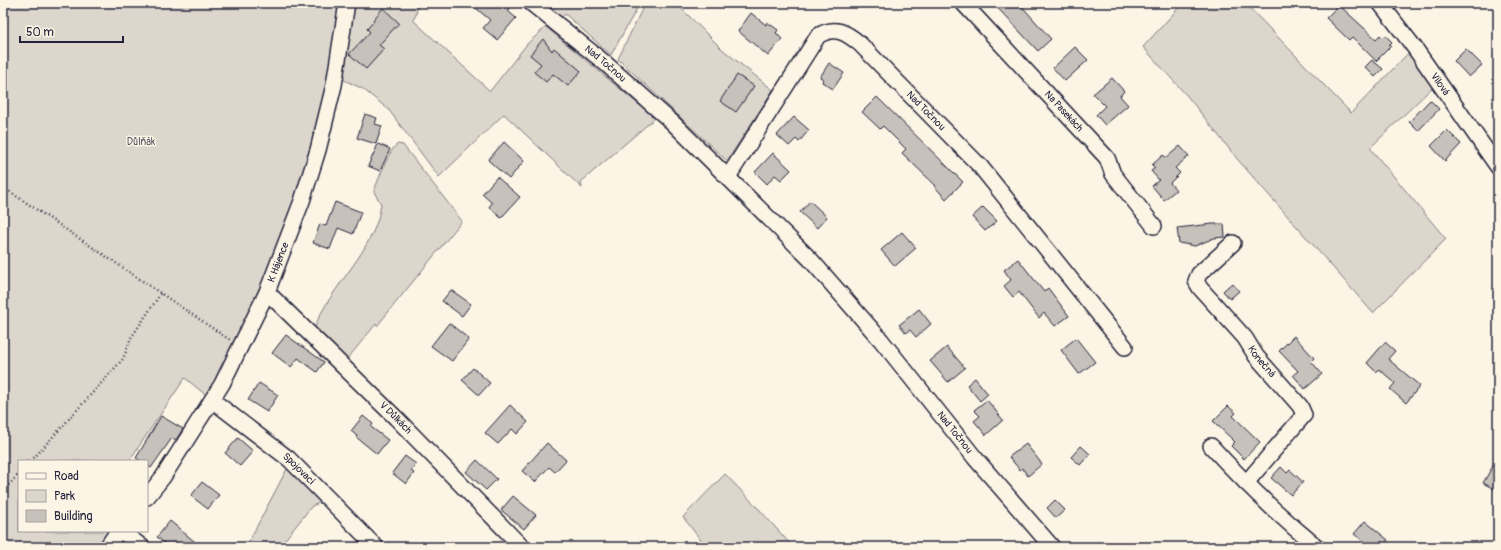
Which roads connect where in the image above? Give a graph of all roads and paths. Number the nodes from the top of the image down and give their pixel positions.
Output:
1 (347, 3) edge
2 (531, 3) edge
3 (963, 3) edge
4 (1380, 3) edge
5 (1498, 167) edge
6 (728, 177) junction
7 (3, 187) edge
8 (1154, 226) dead end
9 (1233, 243) dead end
10 (267, 292) junction
11 (161, 293) junction
12 (1125, 347) dead end
13 (240, 348) junction
14 (212, 400) junction
15 (1210, 446) dead end
16 (32, 460) edge
17 (18, 475) edge
18 (1246, 483) junction
19 (3, 492) edge
20 (148, 496) edge
21 (119, 532) edge
22 (121, 532) edge
23 (107, 547) edge
24 (142, 547) edge
25 (376, 547) edge
26 (522, 547) edge
27 (1052, 547) edge
28 (1317, 547) edge

1 - 10 street, K Hájence
2 - 6 street, Nad Točnou
3 - 8 street, Na Pasekách
4 - 5 street, Vilová
6 - 12 street, Nad Točnou
6 - 27 street, Nad Točnou
7 - 11 path
9 - 18 street, Konečná
10 - 13 street, K Hájence
10 - 26 street, V Důlkách
11 - 13 path
11 - 16 path
13 - 14 street, K Hájence
14 - 20 street, K Hájence
14 - 25 street, Spojovací
15 - 18 street
17 - 19 path
18 - 28 street
21 - 23 street
22 - 24 street

